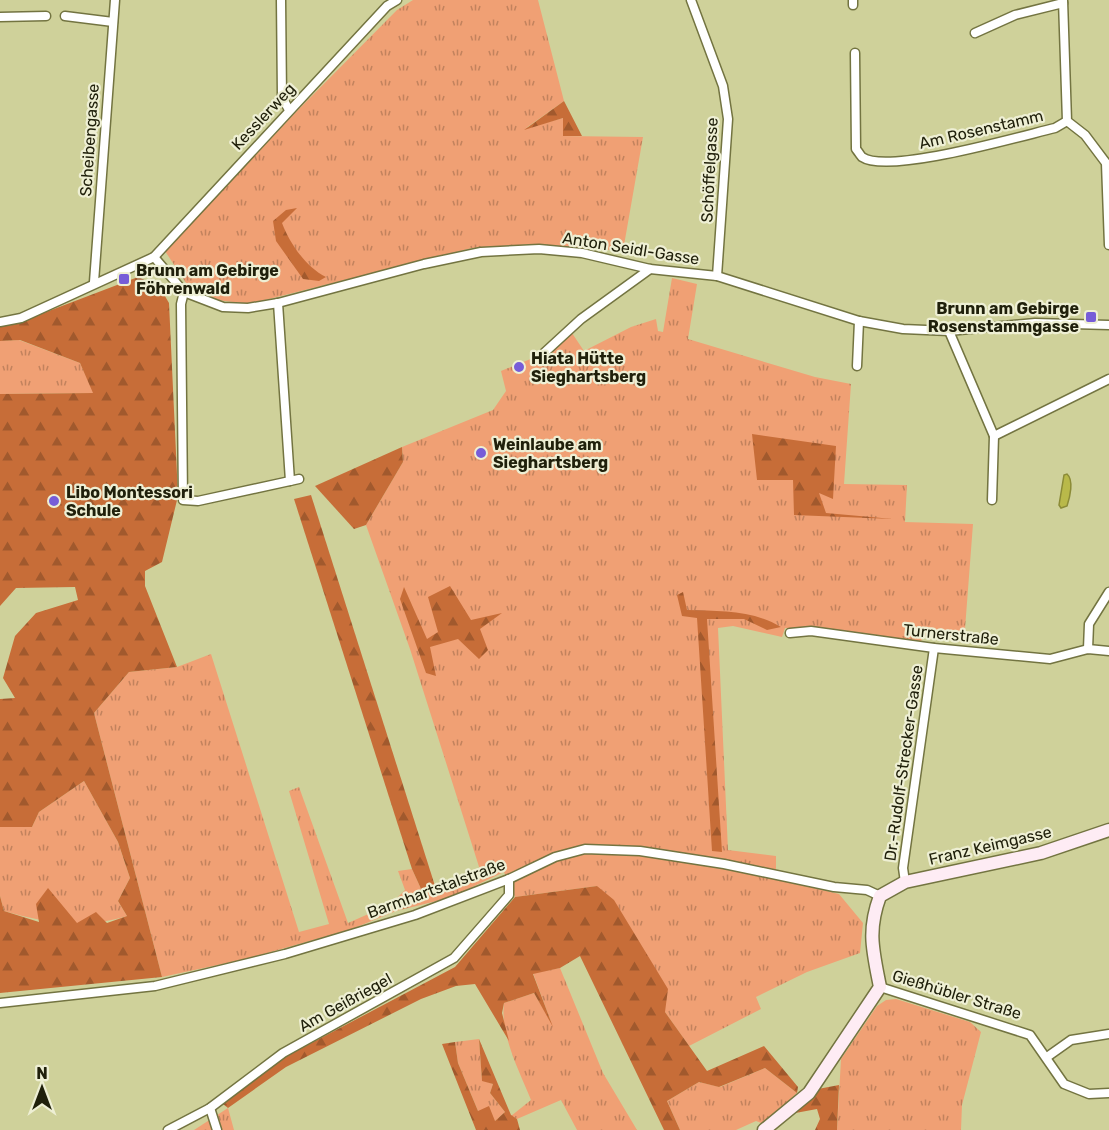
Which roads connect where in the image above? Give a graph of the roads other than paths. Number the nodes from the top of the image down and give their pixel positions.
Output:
1 (115, 0) edge
2 (281, 0) edge
3 (397, 0) edge
4 (691, 0) edge
5 (1063, 2) edge
6 (45, 16) dead end
7 (65, 16) dead end
8 (0, 17) edge
9 (112, 22) junction
10 (975, 33) dead end
11 (855, 53) dead end
12 (289, 110) junction
13 (1067, 121) junction
14 (1109, 245) edge
15 (154, 257) junction
16 (650, 269) junction
17 (717, 276) junction
18 (94, 282) junction
19 (184, 292) junction
20 (278, 303) junction
21 (859, 321) junction
22 (0, 322) edge
23 (1109, 325) edge
24 (949, 331) junction
25 (544, 353) dead end
26 (857, 366) dead end
27 (1109, 379) edge
28 (994, 436) junction
29 (992, 500) dead end
30 (1109, 592) edge
31 (790, 633) dead end
32 (934, 648) junction
33 (1088, 649) junction
34 (1109, 651) edge
35 (1109, 830) edge
36 (509, 879) junction
37 (905, 882) junction
38 (880, 896) junction
39 (880, 987) junction
40 (0, 1003) edge
41 (1109, 1034) edge
42 (1047, 1057) junction
43 (1109, 1093) edge
44 (210, 1108) junction
45 (168, 1130) edge
46 (217, 1130) edge
47 (764, 1130) edge

1 - 9 street, Scheibengasse
2 - 12 street
3 - 12 street, Kesslerweg
4 - 17 street, Schöffelgasse
5 - 10 street
5 - 13 street
6 - 8 street
7 - 9 street
9 - 18 street, Scheibengasse
11 - 13 street, Am Rosenstamm
12 - 15 street, Kesslerweg
13 - 14 street
15 - 18 street
15 - 19 street, Anton Seidl-Gasse
16 - 17 street, Anton Seidl-Gasse
16 - 20 street, Anton Seidl-Gasse
16 - 25 street
17 - 21 street, Anton Seidl-Gasse
18 - 22 street
19 - 20 street, Anton Seidl-Gasse
19 - 20 street
21 - 24 street, Anton Seidl-Gasse
21 - 26 street
23 - 24 street, Anton Seidl-Gasse
24 - 28 street
27 - 28 street
28 - 29 street
30 - 33 street
31 - 32 street, Turnerstraße
32 - 33 street, Turnerstraße
32 - 37 street, Dr.-Rudolf-Strecker-Gasse
33 - 34 street, Turnerstraße
35 - 37 main road, Franz Keimgasse
36 - 38 street, Barmhartstalstraße
36 - 40 street, Barmhartstalstraße
36 - 44 street, Am Geißriegel
37 - 38 main road, Franz Keimgasse
38 - 39 main road
39 - 42 street, Gießhübler Straße
39 - 47 main road, Gießhübler Straße
41 - 42 street
42 - 43 street, Gießhübler Straße
44 - 45 street, Am Geißriegel
44 - 46 street

